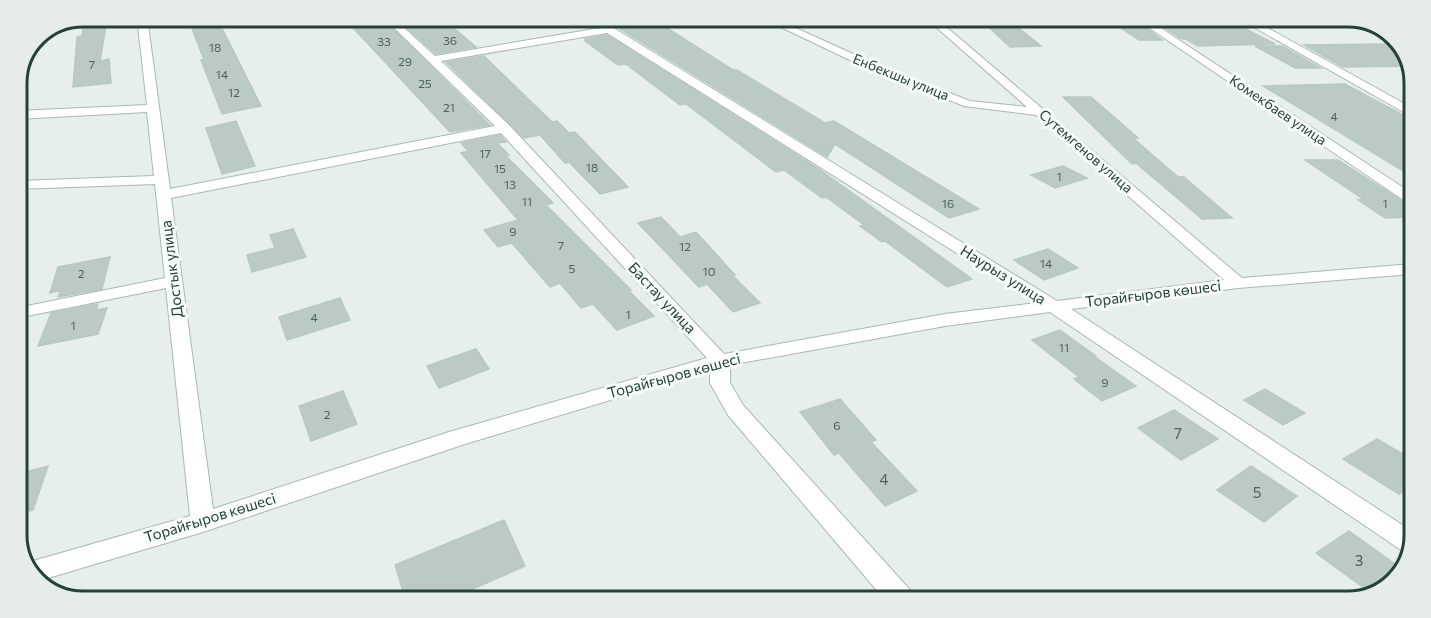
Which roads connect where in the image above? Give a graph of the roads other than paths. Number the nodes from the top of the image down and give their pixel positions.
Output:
1 (143, 27) edge
2 (398, 27) edge
3 (590, 27) edge
4 (603, 27) edge
5 (785, 27) edge
6 (941, 27) edge
7 (1153, 27) edge
8 (1259, 27) edge
9 (434, 59) junction
10 (153, 108) junction
11 (1404, 108) edge
12 (1040, 112) junction
13 (27, 114) edge
14 (505, 128) junction
15 (27, 185) edge
16 (163, 187) junction
17 (1404, 194) edge
18 (1404, 270) edge
19 (174, 281) junction
20 (1238, 283) junction
21 (1053, 306) junction
22 (27, 311) edge
23 (720, 361) junction
24 (203, 522) junction
25 (1404, 539) edge
26 (40, 570) edge
27 (894, 591) edge

1 - 10 street, Достык улица
2 - 9 street, Бастау улица
3 - 9 street
4 - 21 street, Наурыз улица
5 - 12 street, Енбекшы улица
6 - 12 street, Сутемгенов улица
7 - 17 street, Комекбаев улица
8 - 11 street
9 - 14 street, Бастау улица
10 - 13 street
10 - 16 street, Достык улица
12 - 20 street, Сутемгенов улица
14 - 16 street
14 - 23 street, Бастау улица
15 - 16 street
16 - 19 street, Достык улица
18 - 20 street, Торайғыров көшесі
19 - 22 street
19 - 24 street, Достык улица
20 - 21 street, Торайғыров көшесі
21 - 23 street, Торайғыров көшесі
21 - 25 street, Наурыз улица
23 - 24 street, Торайғыров көшесі
23 - 27 street
24 - 26 street, Торайғыров көшесі

